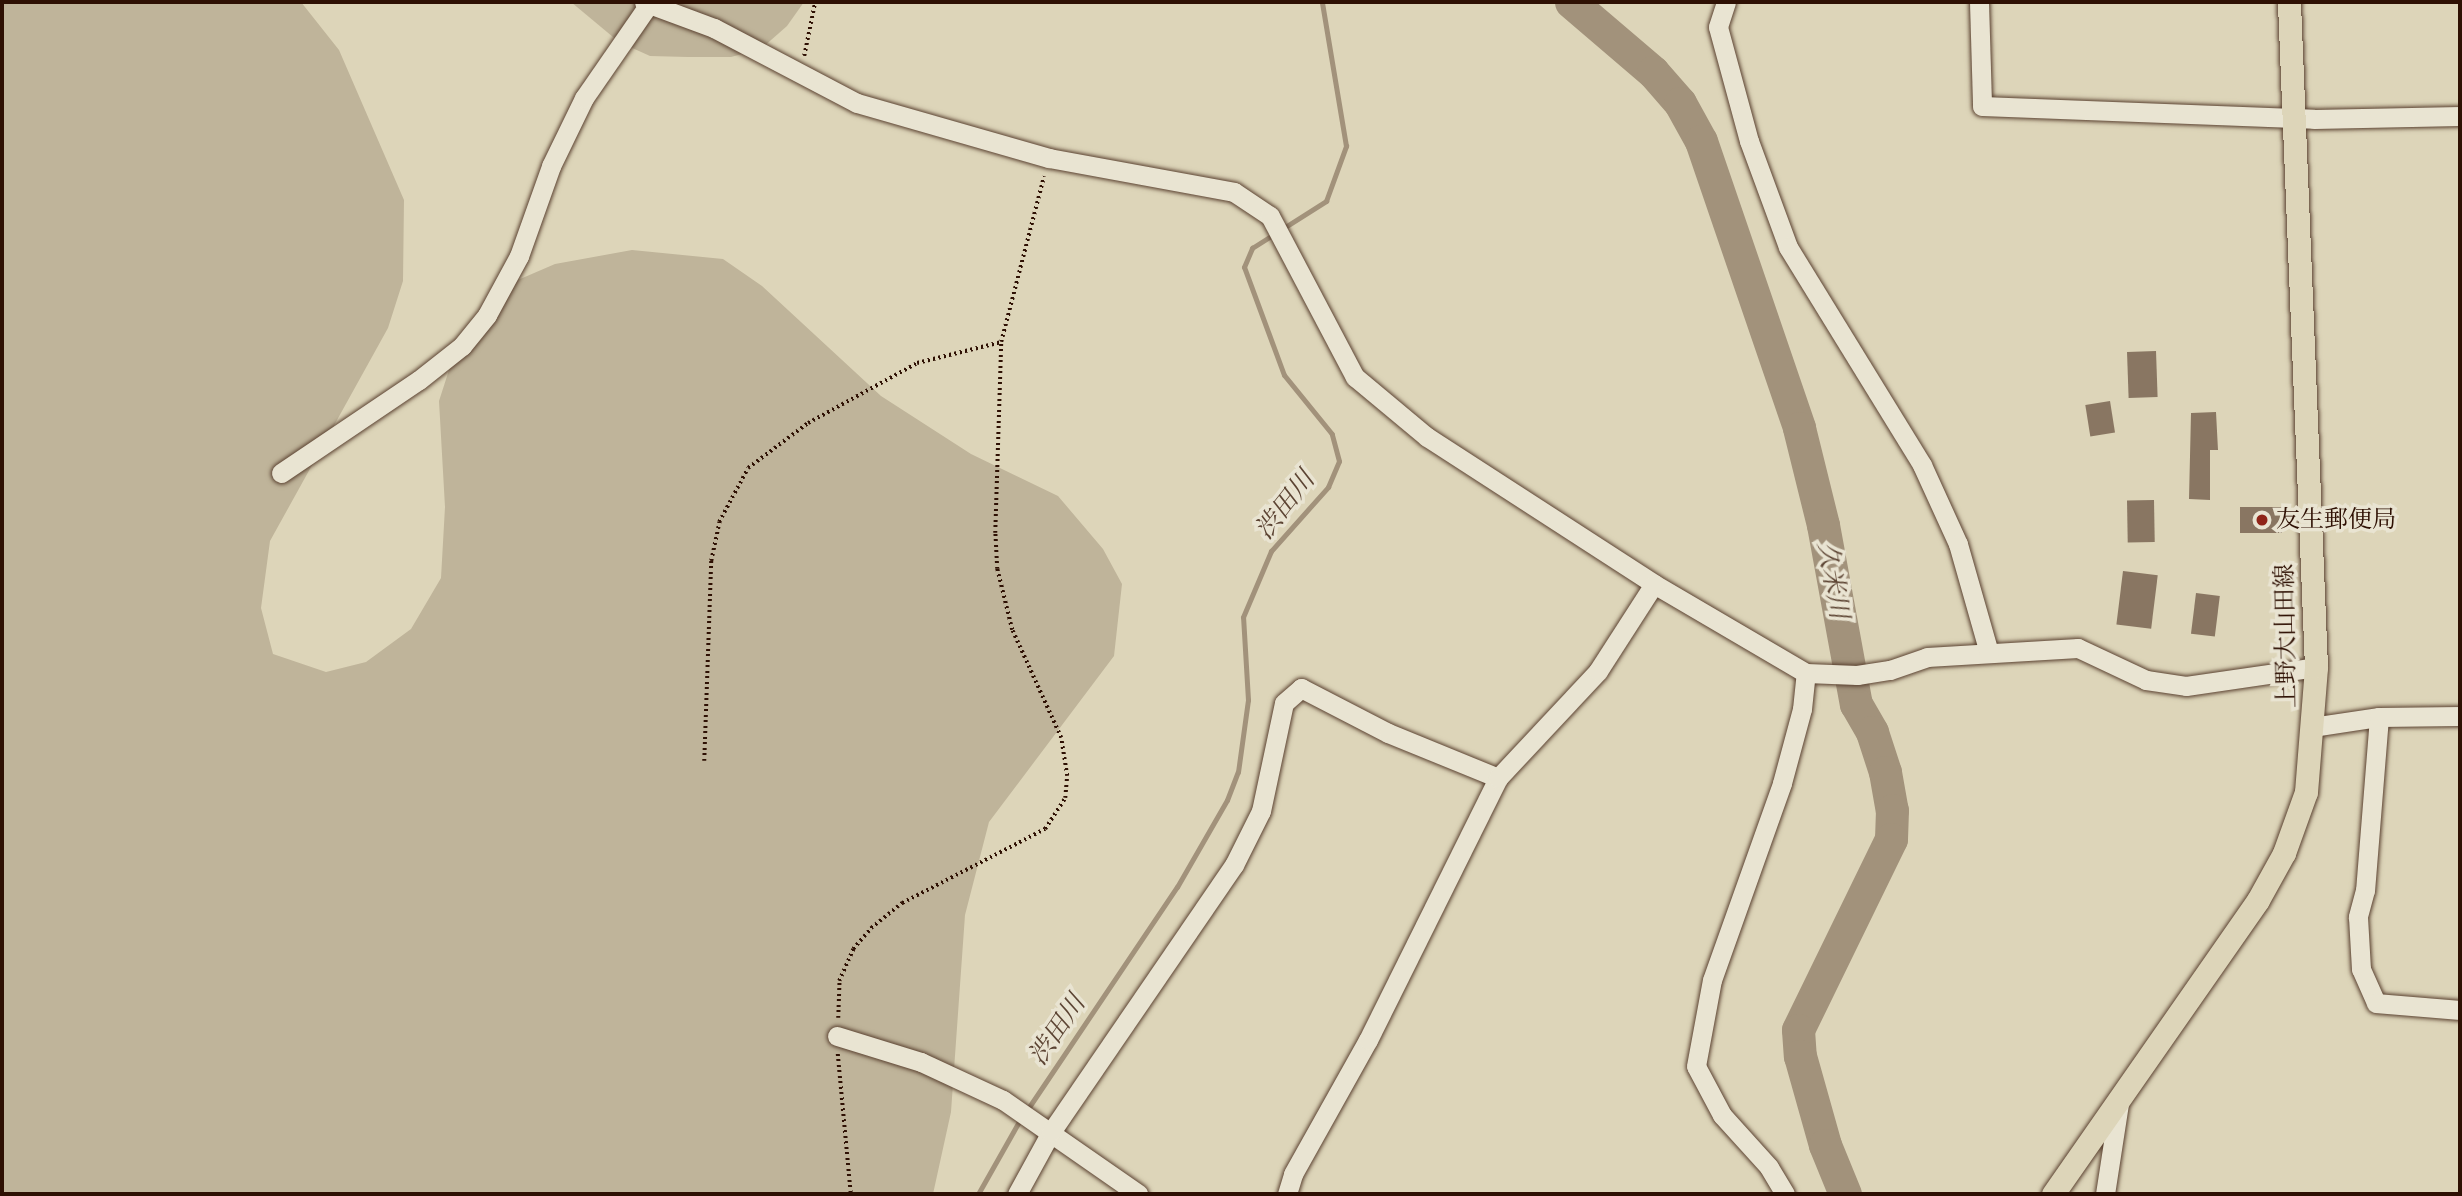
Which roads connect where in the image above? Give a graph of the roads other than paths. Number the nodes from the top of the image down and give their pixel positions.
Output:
1 (1726, 2) edge
2 (1979, 2) edge
3 (2289, 2) edge
4 (646, 3) edge
5 (2293, 115) junction
6 (2460, 117) edge
7 (281, 474) dead end
8 (1654, 584) junction
9 (1989, 653) junction
10 (2316, 667) junction
11 (1814, 675) junction
12 (2460, 716) edge
13 (2379, 717) junction
14 (2312, 727) junction
15 (1498, 778) junction
16 (2460, 1010) edge
17 (837, 1036) road end
18 (2119, 1104) junction
19 (1046, 1129) junction
20 (1017, 1194) edge
21 (1138, 1194) edge
22 (1287, 1194) edge
23 (1785, 1194) edge
24 (2053, 1194) edge
25 (2105, 1194) edge

1 - 9 street
2 - 5 street
3 - 5 main road, 上野大山田線
4 - 7 street
4 - 8 street
5 - 6 street
5 - 10 main road, 上野大山田線
8 - 11 street
8 - 15 street
9 - 10 street
9 - 11 street
10 - 14 main road, 上野大山田線
11 - 23 street
12 - 13 street
13 - 14 street
13 - 16 street
14 - 18 main road, 上野大山田線
15 - 19 street
15 - 22 street
17 - 19 street
18 - 24 main road, 上野大山田線
18 - 25 street
19 - 20 street
19 - 21 street

